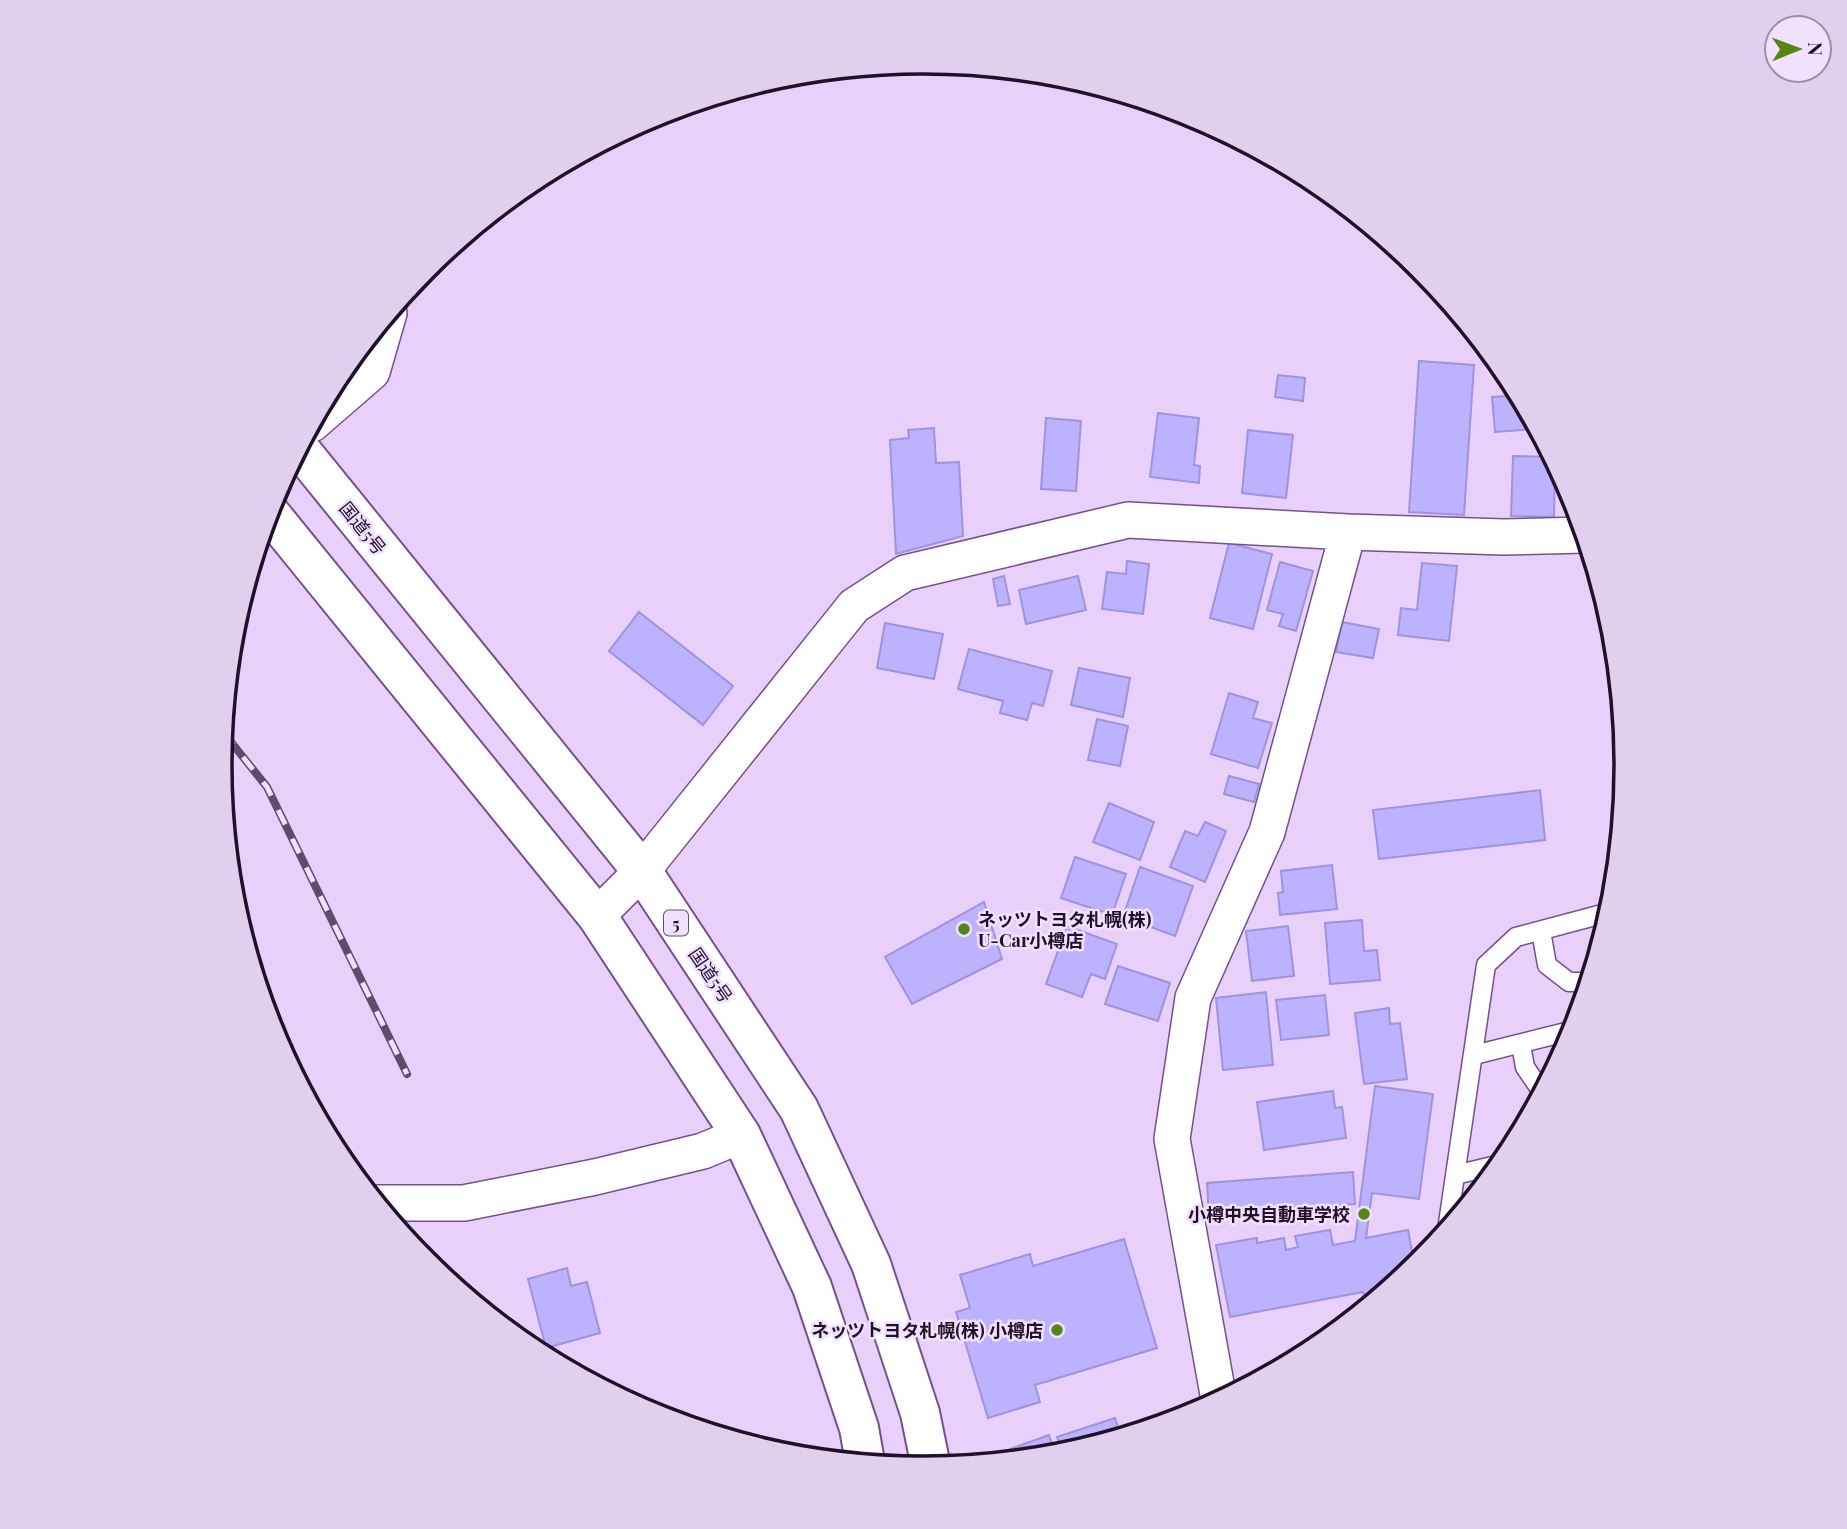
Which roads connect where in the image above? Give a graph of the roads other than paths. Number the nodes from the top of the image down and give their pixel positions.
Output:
1 (383, 335) edge
2 (334, 405) edge
3 (305, 457) edge
4 (277, 522) edge
5 (1348, 532) junction
6 (1575, 535) edge
7 (642, 871) junction
8 (597, 916) junction
9 (1597, 916) edge
10 (1541, 931) junction
11 (1579, 982) edge
12 (1560, 1034) edge
13 (1521, 1045) junction
14 (1474, 1055) junction
15 (1536, 1083) edge
16 (741, 1135) junction
17 (1483, 1170) edge
18 (1455, 1175) junction
19 (390, 1203) edge
20 (1450, 1212) edge
21 (1217, 1390) edge
22 (863, 1453) edge
23 (929, 1456) edge

1 - 2 street
3 - 7 highway, 国道5号 / 5
4 - 8 highway
5 - 6 street
5 - 7 street
5 - 21 street
7 - 8 street
7 - 23 highway, 国道5号 / 5
8 - 16 highway
9 - 10 lane
10 - 11 lane
10 - 14 lane
12 - 13 lane
13 - 14 lane
13 - 15 lane
14 - 18 lane
16 - 19 street
16 - 22 highway
17 - 18 lane
18 - 20 lane

